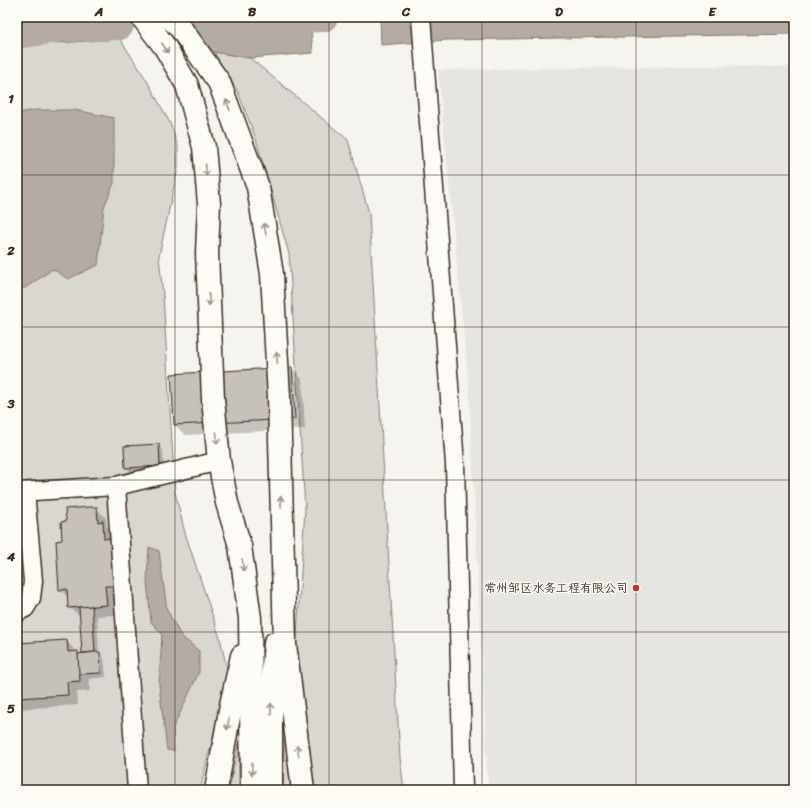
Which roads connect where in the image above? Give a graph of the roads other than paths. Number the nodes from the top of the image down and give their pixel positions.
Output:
1 (142, 17) edge
2 (169, 17) edge
3 (420, 17) edge
4 (219, 461) junction
5 (116, 486) junction
6 (21, 492) edge
7 (282, 541) junction
8 (17, 612) edge
9 (250, 618) junction
10 (137, 790) edge
11 (216, 790) edge
12 (252, 790) edge
13 (271, 790) edge
14 (303, 790) edge
15 (463, 790) edge

1 -> 4 highway
7 -> 2 highway
3 - 15 street
4 - 5 street
4 -> 9 highway
5 - 6 street
5 - 10 street
6 - 8 street
13 -> 7 highway
14 -> 7 highway
9 -> 11 highway
9 -> 12 highway

